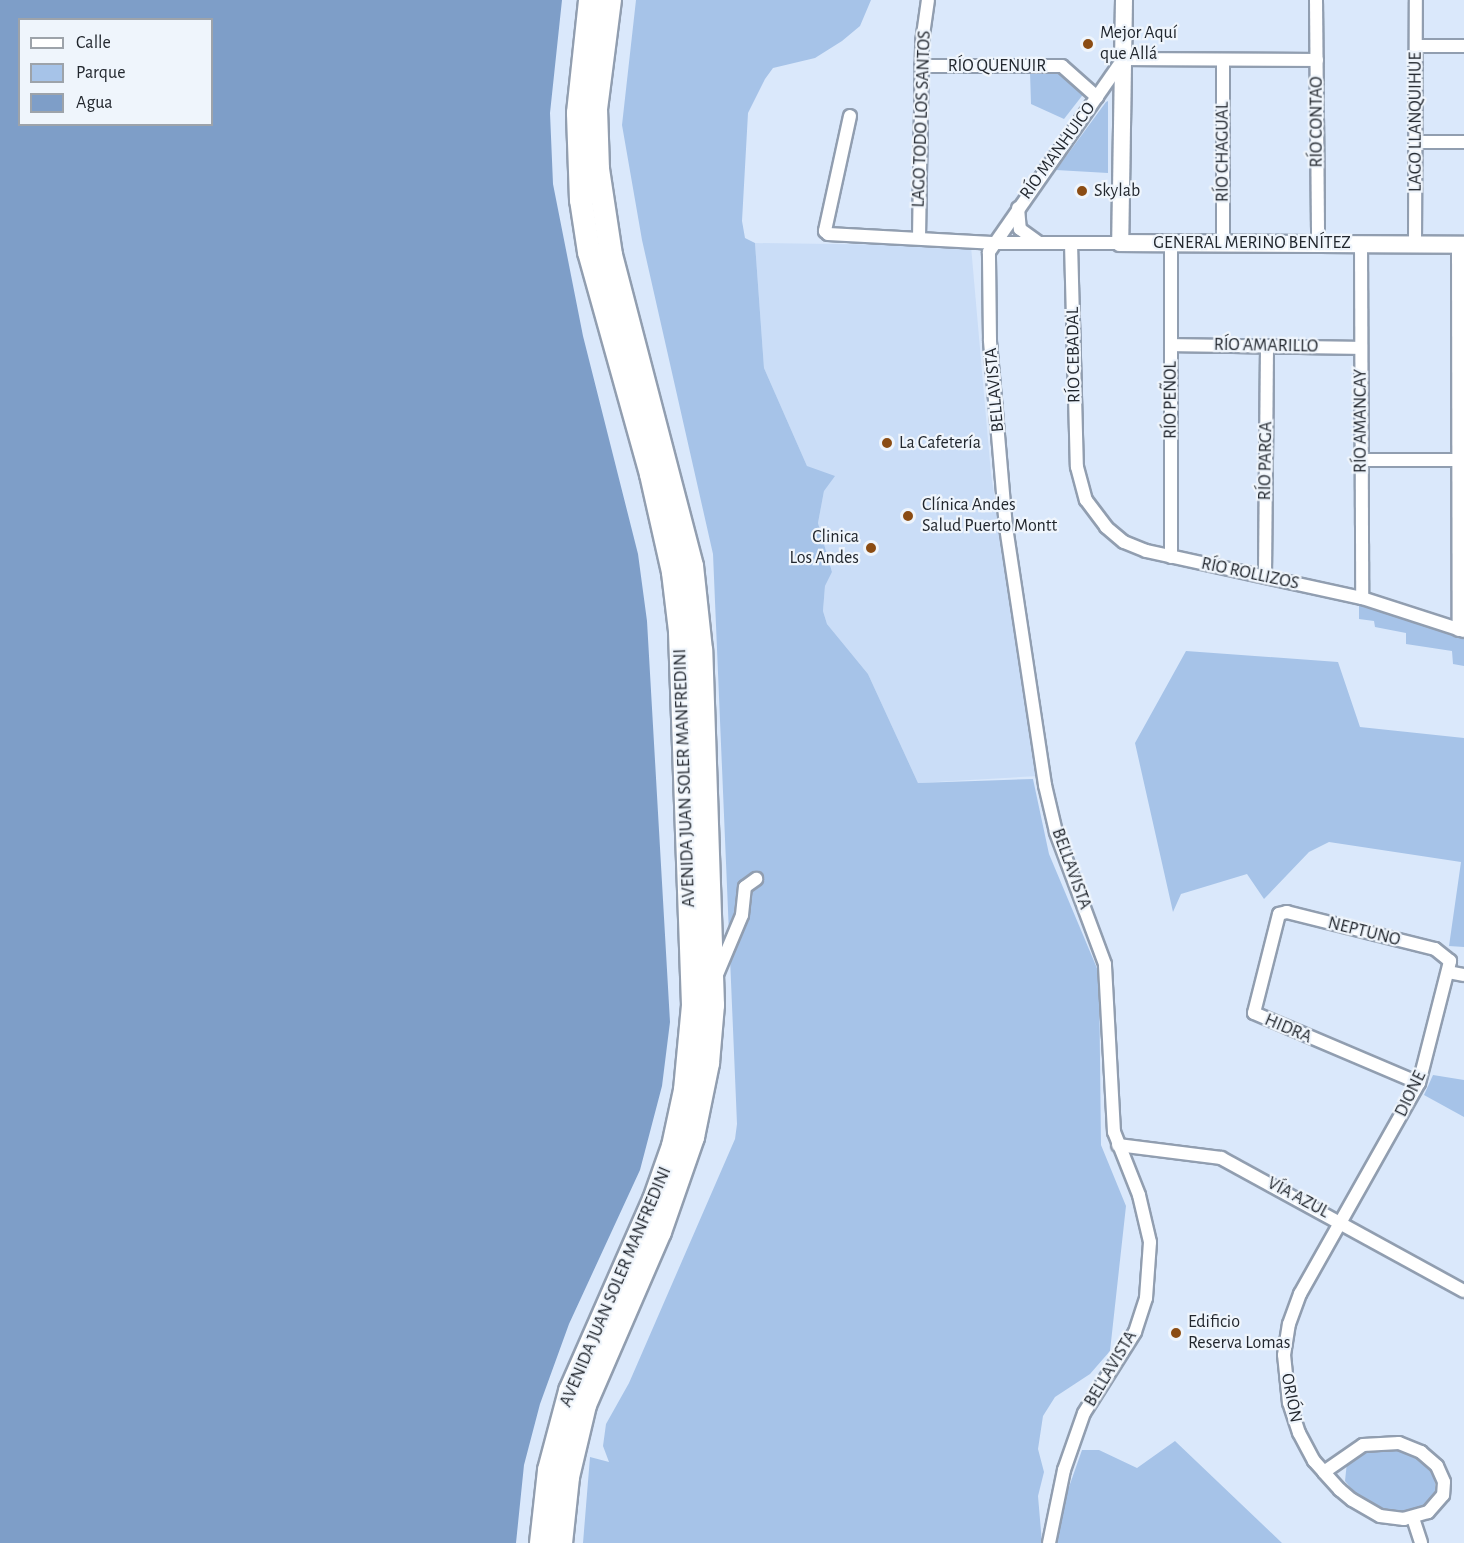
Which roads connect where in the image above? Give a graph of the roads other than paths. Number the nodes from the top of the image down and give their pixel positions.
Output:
1 (590, 0) edge
2 (610, 0) edge
3 (928, 0) edge
4 (1124, 0) edge
5 (1317, 0) edge
6 (1416, 0) edge
7 (1416, 46) junction
8 (1464, 46) edge
9 (1123, 59) junction
10 (1223, 60) junction
11 (1317, 60) junction
12 (921, 66) junction
13 (1098, 97) junction
14 (850, 116) dead end
15 (1416, 142) junction
16 (1464, 142) edge
17 (1018, 207) junction
18 (919, 238) junction
19 (992, 243) junction
20 (1040, 243) junction
21 (1071, 243) junction
22 (1120, 243) junction
23 (1171, 243) junction
24 (1223, 243) junction
25 (1318, 244) junction
26 (1360, 244) junction
27 (1415, 244) junction
28 (1461, 245) edge
29 (1171, 345) junction
30 (1267, 346) junction
31 (1361, 348) junction
32 (1362, 460) junction
33 (1462, 460) edge
34 (1077, 467) joint
35 (1171, 557) junction
36 (1265, 576) junction
37 (1362, 598) junction
38 (1462, 630) edge
39 (756, 879) dead end
40 (709, 911) junction
41 (1279, 914) joint
42 (742, 915) junction
43 (1448, 956) joint
44 (1448, 972) junction
45 (1464, 975) edge
46 (714, 982) junction
47 (1419, 1083) junction
48 (1118, 1145) junction
49 (1341, 1221) junction
50 (1462, 1286) edge
51 (1324, 1472) junction
52 (1413, 1518) junction
53 (541, 1543) edge
54 (561, 1543) edge
55 (1049, 1543) edge
56 (1421, 1543) edge

1 - 53 highway, AVENIDA JUAN SOLER MANFREDINI
2 - 40 highway, AVENIDA JUAN SOLER MANFREDINI
3 - 12 street, LAGO TODO LOS SANTOS
4 - 9 street
5 - 11 street, RÍO CONTAO
6 - 7 street, LAGO LLANQUIHUE
7 - 8 street
7 - 15 street, LAGO LLANQUIHUE
9 - 10 street
9 - 13 street, RÍO MANHUICO
9 - 22 street
10 - 11 street
10 - 24 street, RÍO CHAGUAL
11 - 25 street, RÍO CONTAO
12 - 13 street, RÍO QUENUIR
12 - 18 street, LAGO TODO LOS SANTOS
13 - 17 street, RÍO MANHUICO
14 - 18 street, GENERAL MERINO BENÍTEZ
15 - 16 street
15 - 27 street, LAGO LLANQUIHUE
17 - 19 street, RÍO MANHUICO
17 - 20 street
18 - 19 street, GENERAL MERINO BENÍTEZ
19 - 20 street, GENERAL MERINO BENÍTEZ
19 - 48 street, BELLAVISTA
20 - 21 street, GENERAL MERINO BENÍTEZ
21 - 22 street, GENERAL MERINO BENÍTEZ
21 - 34 street, RÍO CEBADAL
22 - 23 street, GENERAL MERINO BENÍTEZ
23 - 24 street, GENERAL MERINO BENÍTEZ
23 - 29 street, RÍO PEÑOL
24 - 25 street, GENERAL MERINO BENÍTEZ
25 - 26 street, GENERAL MERINO BENÍTEZ
26 - 27 street, GENERAL MERINO BENÍTEZ
26 - 31 street, RÍO AMANCAY
27 - 28 street, GENERAL MERINO BENÍTEZ
28 - 33 street
29 - 30 street, RÍO AMARILLO
29 - 35 street, RÍO PEÑOL
30 - 31 street, RÍO AMARILLO
30 - 36 street, RÍO PARGA
31 - 32 street, RÍO AMANCAY
32 - 33 street
32 - 37 street, RÍO AMANCAY
33 - 38 street
34 - 35 street, RÍO ROLLIZOS
35 - 36 street, RÍO ROLLIZOS
36 - 37 street, RÍO ROLLIZOS
37 - 38 street, RÍO ROLLIZOS
39 - 42 street
40 - 42 street
40 - 46 highway, AVENIDA JUAN SOLER MANFREDINI
41 - 43 street, NEPTUNO
41 - 47 street, HIDRA
42 - 46 street
43 - 44 street, DIONE
44 - 45 street
44 - 47 street, DIONE
46 - 54 highway, AVENIDA JUAN SOLER MANFREDINI
47 - 49 street, DIONE
48 - 49 street, VÍA AZUL
48 - 55 street, BELLAVISTA
49 - 50 street, VÍA AZUL
49 - 51 street, ORIÓN
51 - 52 street, ORIÓN
51 - 52 street
52 - 56 street

